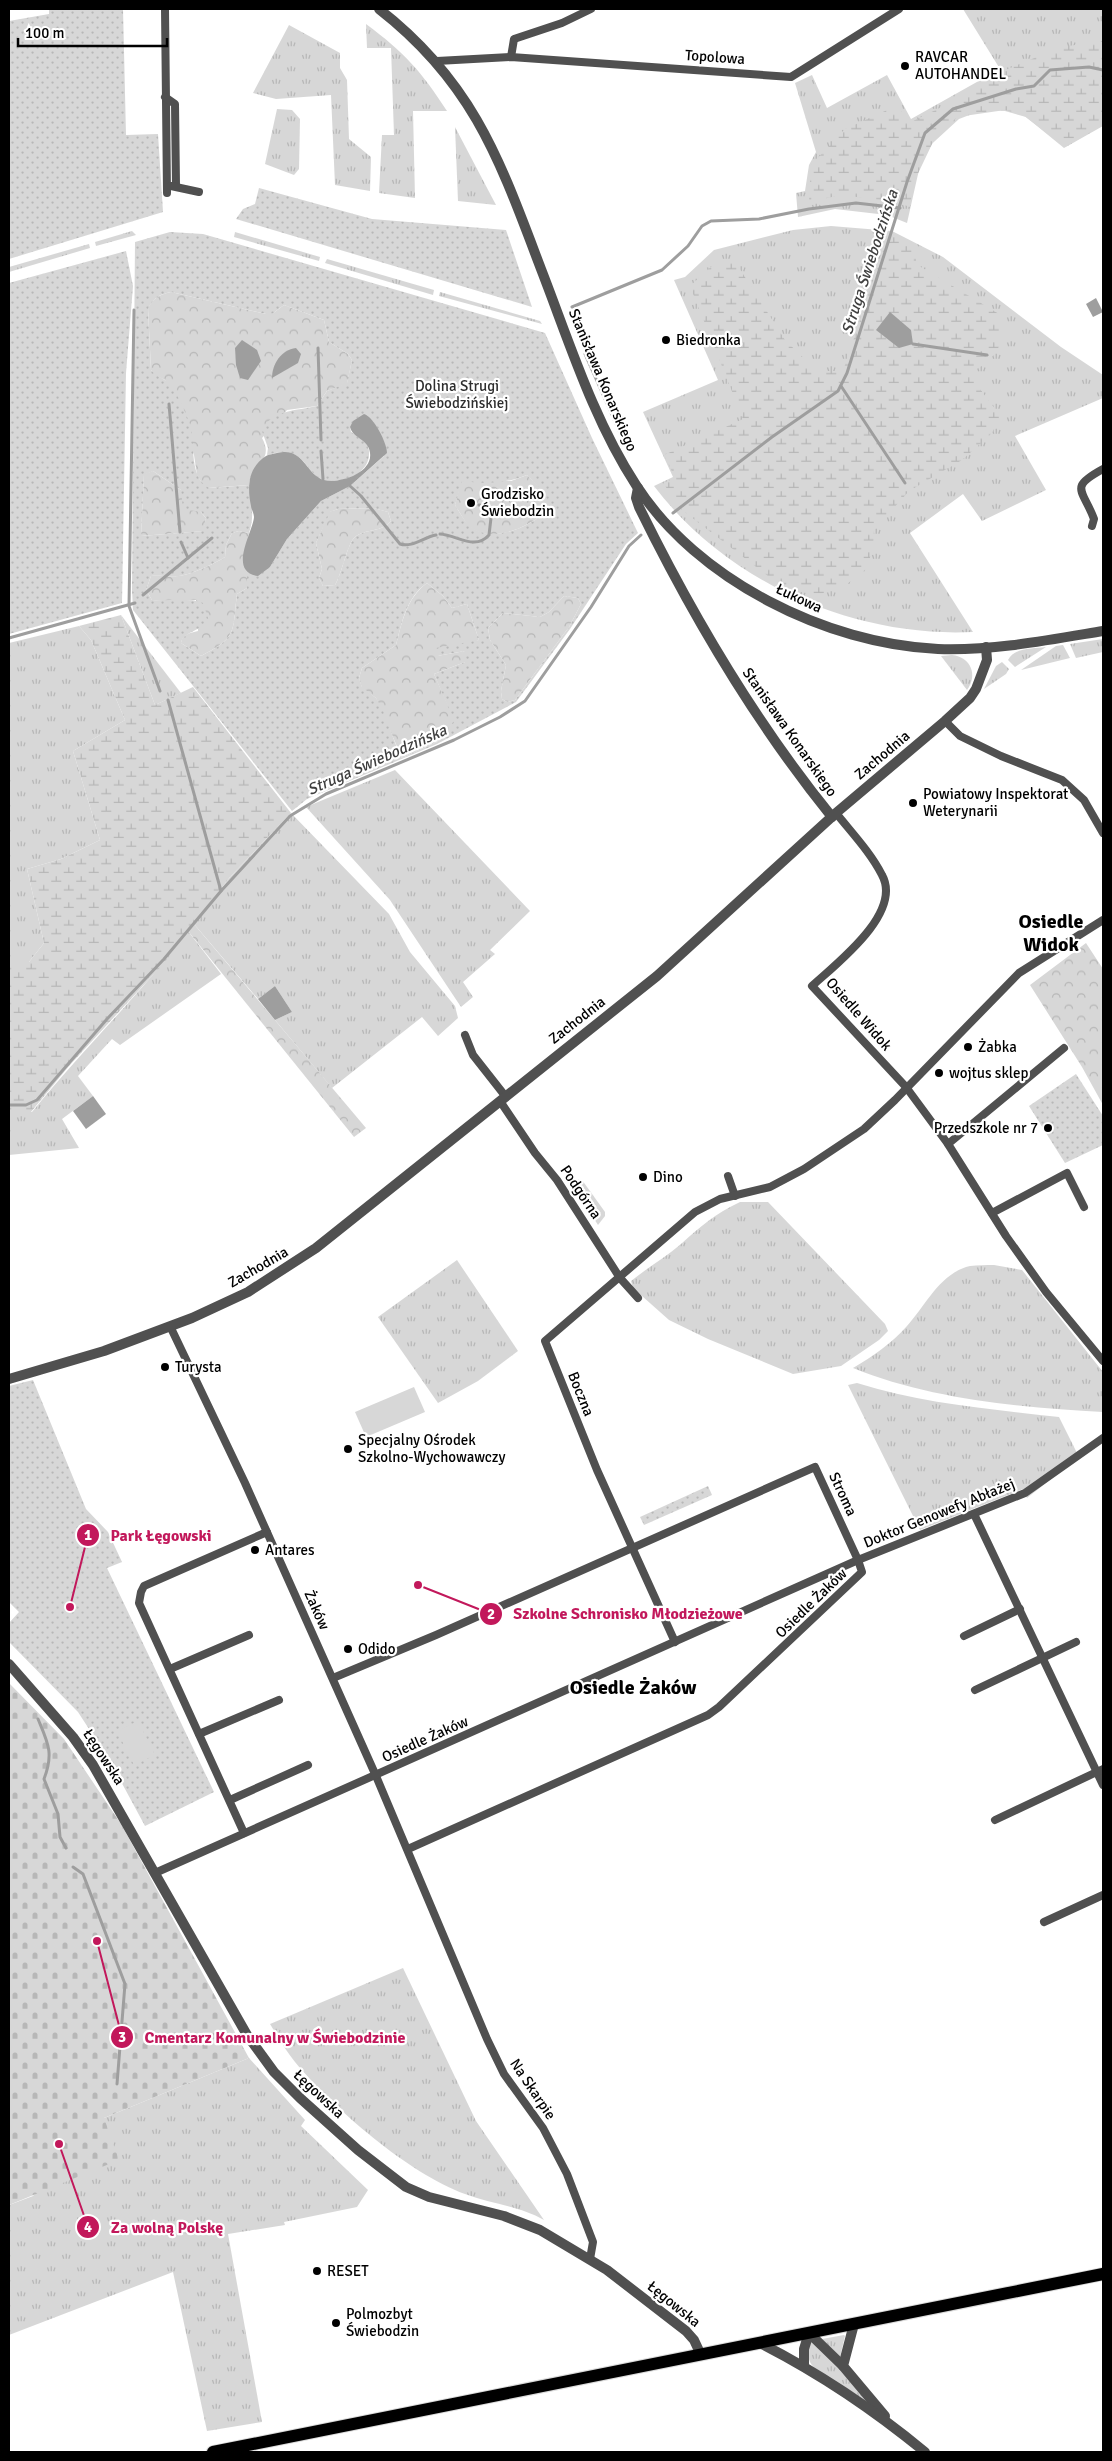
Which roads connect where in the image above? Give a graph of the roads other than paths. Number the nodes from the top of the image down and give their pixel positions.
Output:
1 (165, 9) edge
2 (379, 9) edge
3 (591, 9) edge
4 (899, 9) edge
5 (510, 56) junction
6 (437, 62) junction
7 (165, 97) junction
8 (176, 186) junction
9 (199, 192) dead end
10 (1103, 469) edge
11 (638, 488) junction
12 (1092, 526) dead end
13 (1103, 631) edge
14 (986, 647) junction
15 (945, 721) junction
16 (834, 815) junction
17 (1103, 833) edge
18 (1103, 920) edge
19 (465, 1035) dead end
20 (1064, 1048) dead end
21 (906, 1087) junction
22 (503, 1099) junction
23 (948, 1144) junction
24 (728, 1176) dead end
25 (735, 1196) junction
26 (1084, 1207) dead end
27 (992, 1213) junction
28 (620, 1278) junction
29 (638, 1298) dead end
30 (170, 1326) junction
31 (1103, 1361) edge
32 (9, 1379) edge
33 (1103, 1438) edge
34 (974, 1514) junction
35 (267, 1532) junction
36 (632, 1547) junction
37 (858, 1560) junction
38 (1020, 1609) junction
39 (249, 1635) dead end
40 (964, 1636) dead end
41 (675, 1642) junction
42 (1076, 1642) dead end
43 (1043, 1658) junction
44 (9, 1664) edge
45 (170, 1669) junction
46 (333, 1678) junction
47 (974, 1690) dead end
48 (280, 1700) dead end
49 (199, 1734) junction
50 (308, 1765) dead end
51 (1100, 1770) edge
52 (376, 1776) junction
53 (1103, 1785) edge
54 (230, 1800) junction
55 (995, 1820) dead end
56 (244, 1833) junction
57 (408, 1849) junction
58 (155, 1873) junction
59 (1103, 1895) edge
60 (431, 1909) joint
61 (1044, 1922) dead end
62 (590, 2259) junction
63 (1103, 2274) edge
64 (854, 2324) junction
65 (809, 2333) junction
66 (760, 2343) junction
67 (702, 2355) junction
68 (804, 2366) junction
69 (843, 2366) junction
70 (893, 2426) junction
71 (213, 2452) edge
72 (925, 2452) edge

1 - 7 street
2 - 6 street, Stanisława Konarskiego
3 - 5 street
4 - 5 street, Topolowa
5 - 6 street, Topolowa
6 - 11 street, Stanisława Konarskiego
7 - 8 street
7 - 8 street
8 - 9 street
10 - 12 street
11 - 14 street, Łukowa
11 - 16 street, Stanisława Konarskiego
13 - 14 street
14 - 15 street, Zachodnia
15 - 16 street, Zachodnia
15 - 17 street
16 - 21 street, Osiedle Widok
16 - 22 street, Zachodnia
18 - 21 street
19 - 22 street, Podgórna
20 - 23 street
21 - 23 street
21 - 25 street
22 - 28 street, Podgórna
22 - 30 street, Zachodnia
23 - 27 street
24 - 25 street
25 - 28 street
26 - 27 street
27 - 31 street
28 - 29 street, Podgórna
28 - 36 street, Boczna
30 - 32 street, Zachodnia
30 - 35 street, Żaków
33 - 34 street, Doktor Genowefy Abłażej
34 - 37 street, Doktor Genowefy Abłażej
34 - 38 street
35 - 45 street
35 - 46 street, Żaków
36 - 37 street, Stroma
36 - 41 street
36 - 46 street
37 - 41 street, Osiedle Żaków
37 - 57 street, Osiedle Żaków
38 - 40 street
38 - 43 street
39 - 45 street
41 - 52 street, Osiedle Żaków
42 - 43 street
43 - 47 street
43 - 51 street
44 - 58 street, Łęgowska
45 - 49 street
46 - 52 street, Żaków
48 - 49 street
49 - 54 street
50 - 54 street
51 - 53 street
51 - 55 street
52 - 56 street, Osiedle Żaków
52 - 57 street, Żaków
54 - 56 street
56 - 58 street, Osiedle Żaków
57 - 60 street, Żaków
58 - 62 street, Łęgowska
59 - 61 street
60 - 62 street, Na Skarpie
62 - 67 street, Łęgowska
63 - 64 main road
64 - 65 main road
64 - 69 street
65 - 66 main road
65 - 68 street
65 - 69 street
66 - 67 main road
66 - 68 street
67 - 71 main road
68 - 70 street
69 - 70 street
70 - 72 street

